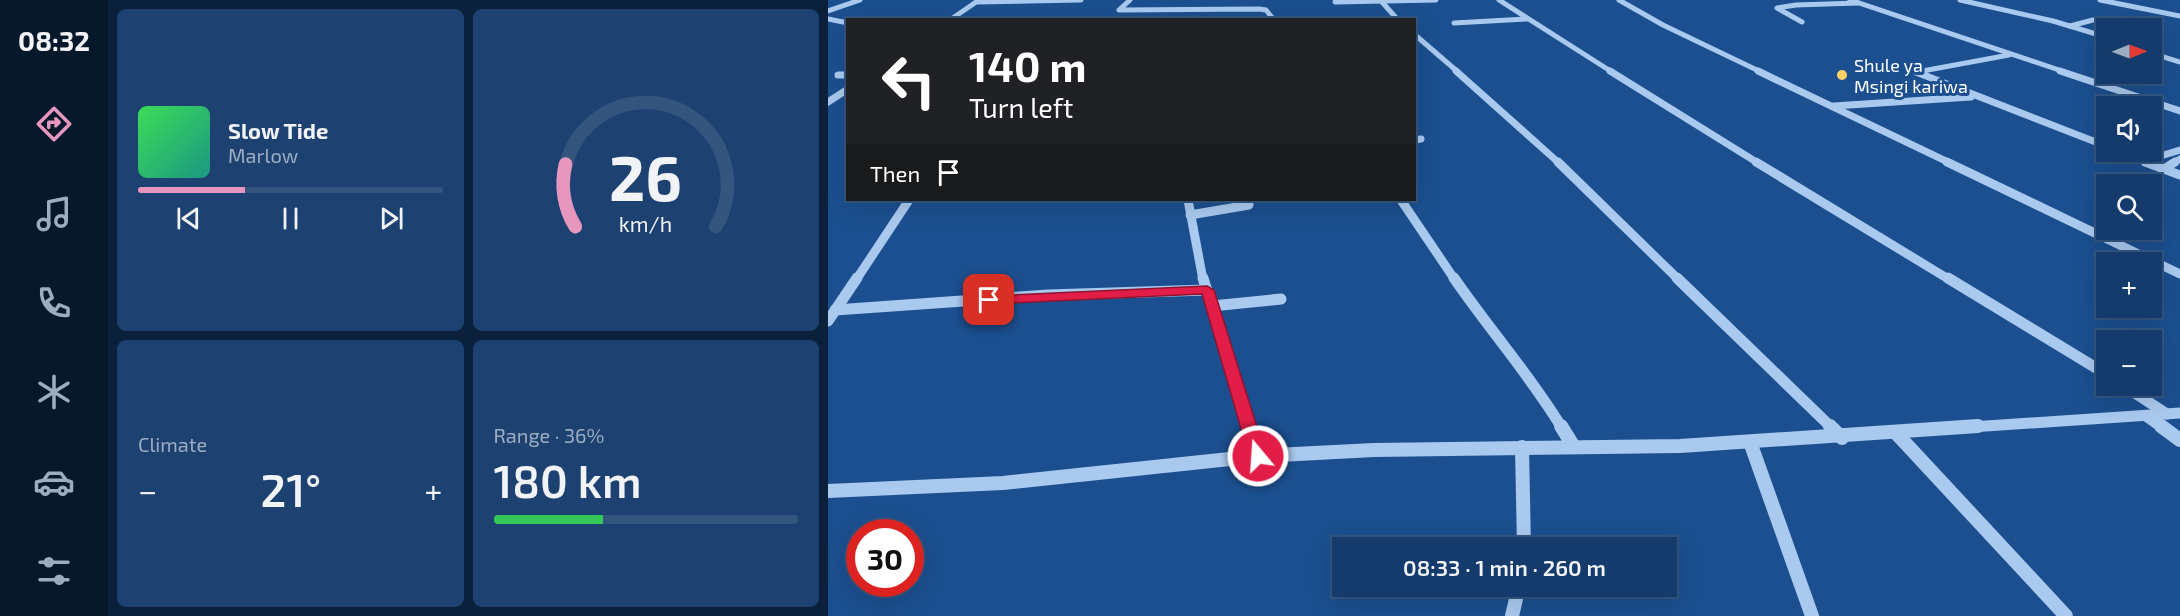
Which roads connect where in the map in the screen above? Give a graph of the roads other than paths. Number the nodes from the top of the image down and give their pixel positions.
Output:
1 (860, 0) edge
2 (1081, 0) edge
3 (1131, 0) edge
4 (1436, 0) edge
5 (1499, 0) edge
6 (1619, 0) edge
7 (1850, 0) edge
8 (1960, 0) edge
9 (2100, 0) edge
10 (978, 1) edge
11 (1051, 1) edge
12 (1335, 2) dead end
13 (1382, 2) junction
14 (1859, 3) junction
15 (828, 11) edge
16 (2180, 16) edge
17 (953, 18) edge
18 (1272, 18) edge
19 (1396, 18) edge
20 (828, 19) edge
21 (1527, 19) junction
22 (2093, 20) dead end
23 (1802, 22) dead end
24 (846, 23) edge
25 (1454, 23) dead end
26 (2069, 26) junction
27 (2096, 34) edge
28 (1416, 36) edge
29 (2011, 55) junction
30 (2162, 56) edge
31 (2180, 62) edge
32 (838, 75) dead end
33 (846, 75) edge
34 (846, 90) edge
35 (1974, 96) junction
36 (828, 102) edge
37 (1832, 106) junction
38 (2180, 111) edge
39 (2096, 142) edge
40 (2180, 150) edge
41 (2162, 156) edge
42 (2180, 159) edge
43 (2146, 162) edge
44 (2164, 169) junction
45 (2180, 175) edge
46 (908, 201) edge
47 (1188, 201) edge
48 (1402, 201) edge
49 (1249, 206) dead end
50 (1190, 215) junction
51 (2180, 274) edge
52 (1207, 290) junction
53 (1281, 299) dead end
54 (1212, 306) junction
55 (834, 310) junction
56 (828, 321) edge
57 (2096, 368) edge
58 (2142, 396) edge
59 (2174, 414) edge
60 (2146, 416) junction
61 (1896, 433) junction
62 (1842, 438) junction
63 (2180, 440) edge
64 (1750, 442) junction
65 (1522, 447) junction
66 (1574, 447) junction
67 (1258, 456) junction
68 (828, 491) edge
69 (1524, 537) edge
70 (1516, 597) edge
71 (1512, 616) edge
72 (1812, 616) edge
73 (2066, 616) edge

1 - 15 street
2 - 11 street
3 - 18 street
4 - 13 street
5 - 21 street
6 - 37 street
7 - 14 street
8 - 26 street
9 - 16 street
10 - 11 street
10 - 17 street
12 - 13 street
13 - 19 street
14 - 23 street
14 - 29 street
20 - 24 street
21 - 25 street
21 - 57 street
22 - 26 street
26 - 27 street
28 - 62 street
29 - 35 street
29 - 38 street
30 - 31 street
32 - 33 street
34 - 36 street
35 - 37 street
35 - 39 street
37 - 51 street
40 - 41 street
42 - 44 street
43 - 44 street
44 - 45 street
46 - 55 street
47 - 50 street
48 - 66 street
49 - 50 street
50 - 52 street
52 - 54 street
52 - 55 street
53 - 54 street
54 - 67 street
55 - 56 street
58 - 59 street
59 - 60 street
60 - 61 street
60 - 63 street
61 - 62 street
61 - 73 street
62 - 64 street
64 - 66 street
64 - 72 street
65 - 66 street
65 - 67 street
65 - 69 street
67 - 68 street
70 - 71 street

